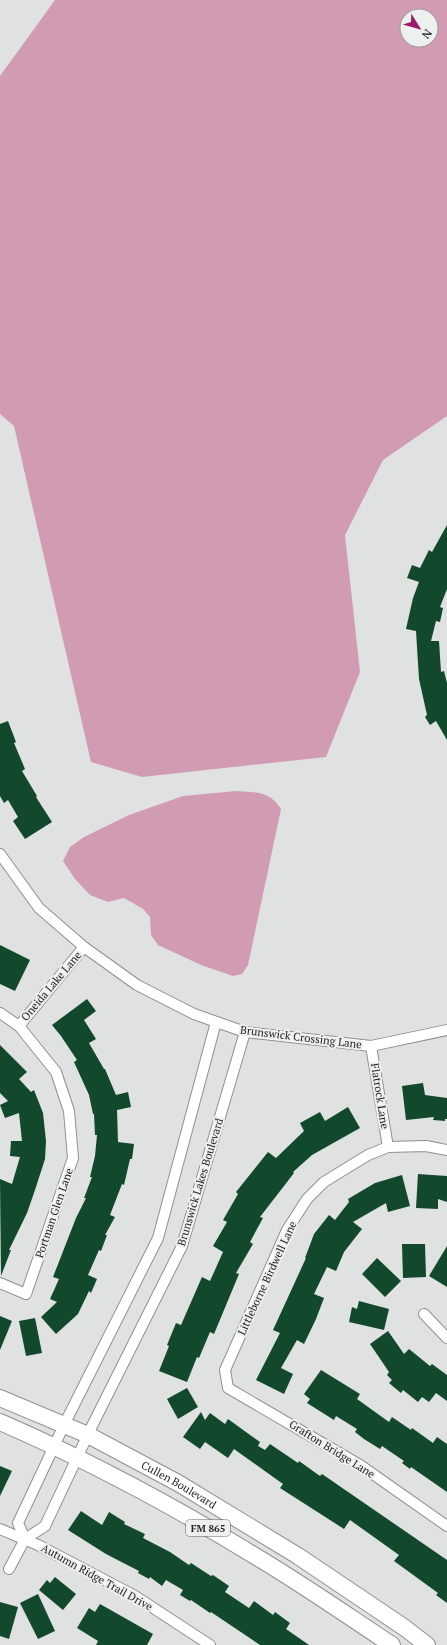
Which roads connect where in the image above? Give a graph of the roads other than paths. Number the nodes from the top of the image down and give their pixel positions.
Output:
1 (0, 854) edge
2 (84, 947) junction
3 (0, 1013) edge
4 (216, 1022) junction
5 (19, 1026) junction
6 (447, 1030) edge
7 (245, 1032) junction
8 (371, 1046) junction
9 (388, 1147) junction
10 (447, 1150) edge
11 (0, 1284) edge
12 (424, 1314) dead end
13 (447, 1338) edge
14 (225, 1370) joint
15 (0, 1398) edge
16 (0, 1422) edge
17 (64, 1425) junction
18 (88, 1435) junction
19 (54, 1446) junction
20 (78, 1457) junction
21 (447, 1526) edge
22 (0, 1529) edge
23 (25, 1539) junction
24 (9, 1569) dead end
25 (210, 1645) edge
26 (392, 1645) edge
27 (428, 1645) edge

1 - 2 street, Brunswick Crossing Lane
2 - 4 street, Brunswick Crossing Lane
2 - 5 street, Oneida Lake Lane
3 - 5 street, Portman Glen Lane
4 - 7 street, Brunswick Crossing Lane
4 - 17 street
5 - 11 street, Portman Glen Lane
6 - 8 street, Brunswick Crossing Lane
7 - 8 street, Brunswick Crossing Lane
7 - 18 street, Brunswick Lakes Boulevard
8 - 9 street, Flatrock Lane
9 - 10 street, Littleborne Birdwell Lane
9 - 14 street, Littleborne Birdwell Lane
12 - 13 street
14 - 21 street, Grafton Bridge Lane
15 - 17 main road, Cullen Boulevard / FM 865
16 - 19 main road, Cullen Boulevard / FM 865
17 - 18 main road, Cullen Boulevard / FM 865
17 - 19 street
18 - 20 street, Brunswick Lakes Boulevard
18 - 27 main road, Cullen Boulevard / FM 865
19 - 20 main road, Cullen Boulevard / FM 865
19 - 23 street
20 - 23 street, Brunswick Lakes Boulevard
20 - 26 main road, Cullen Boulevard / FM 865
22 - 23 street, Autumn Ridge Trail Drive
23 - 24 street
23 - 25 street, Autumn Ridge Trail Drive

